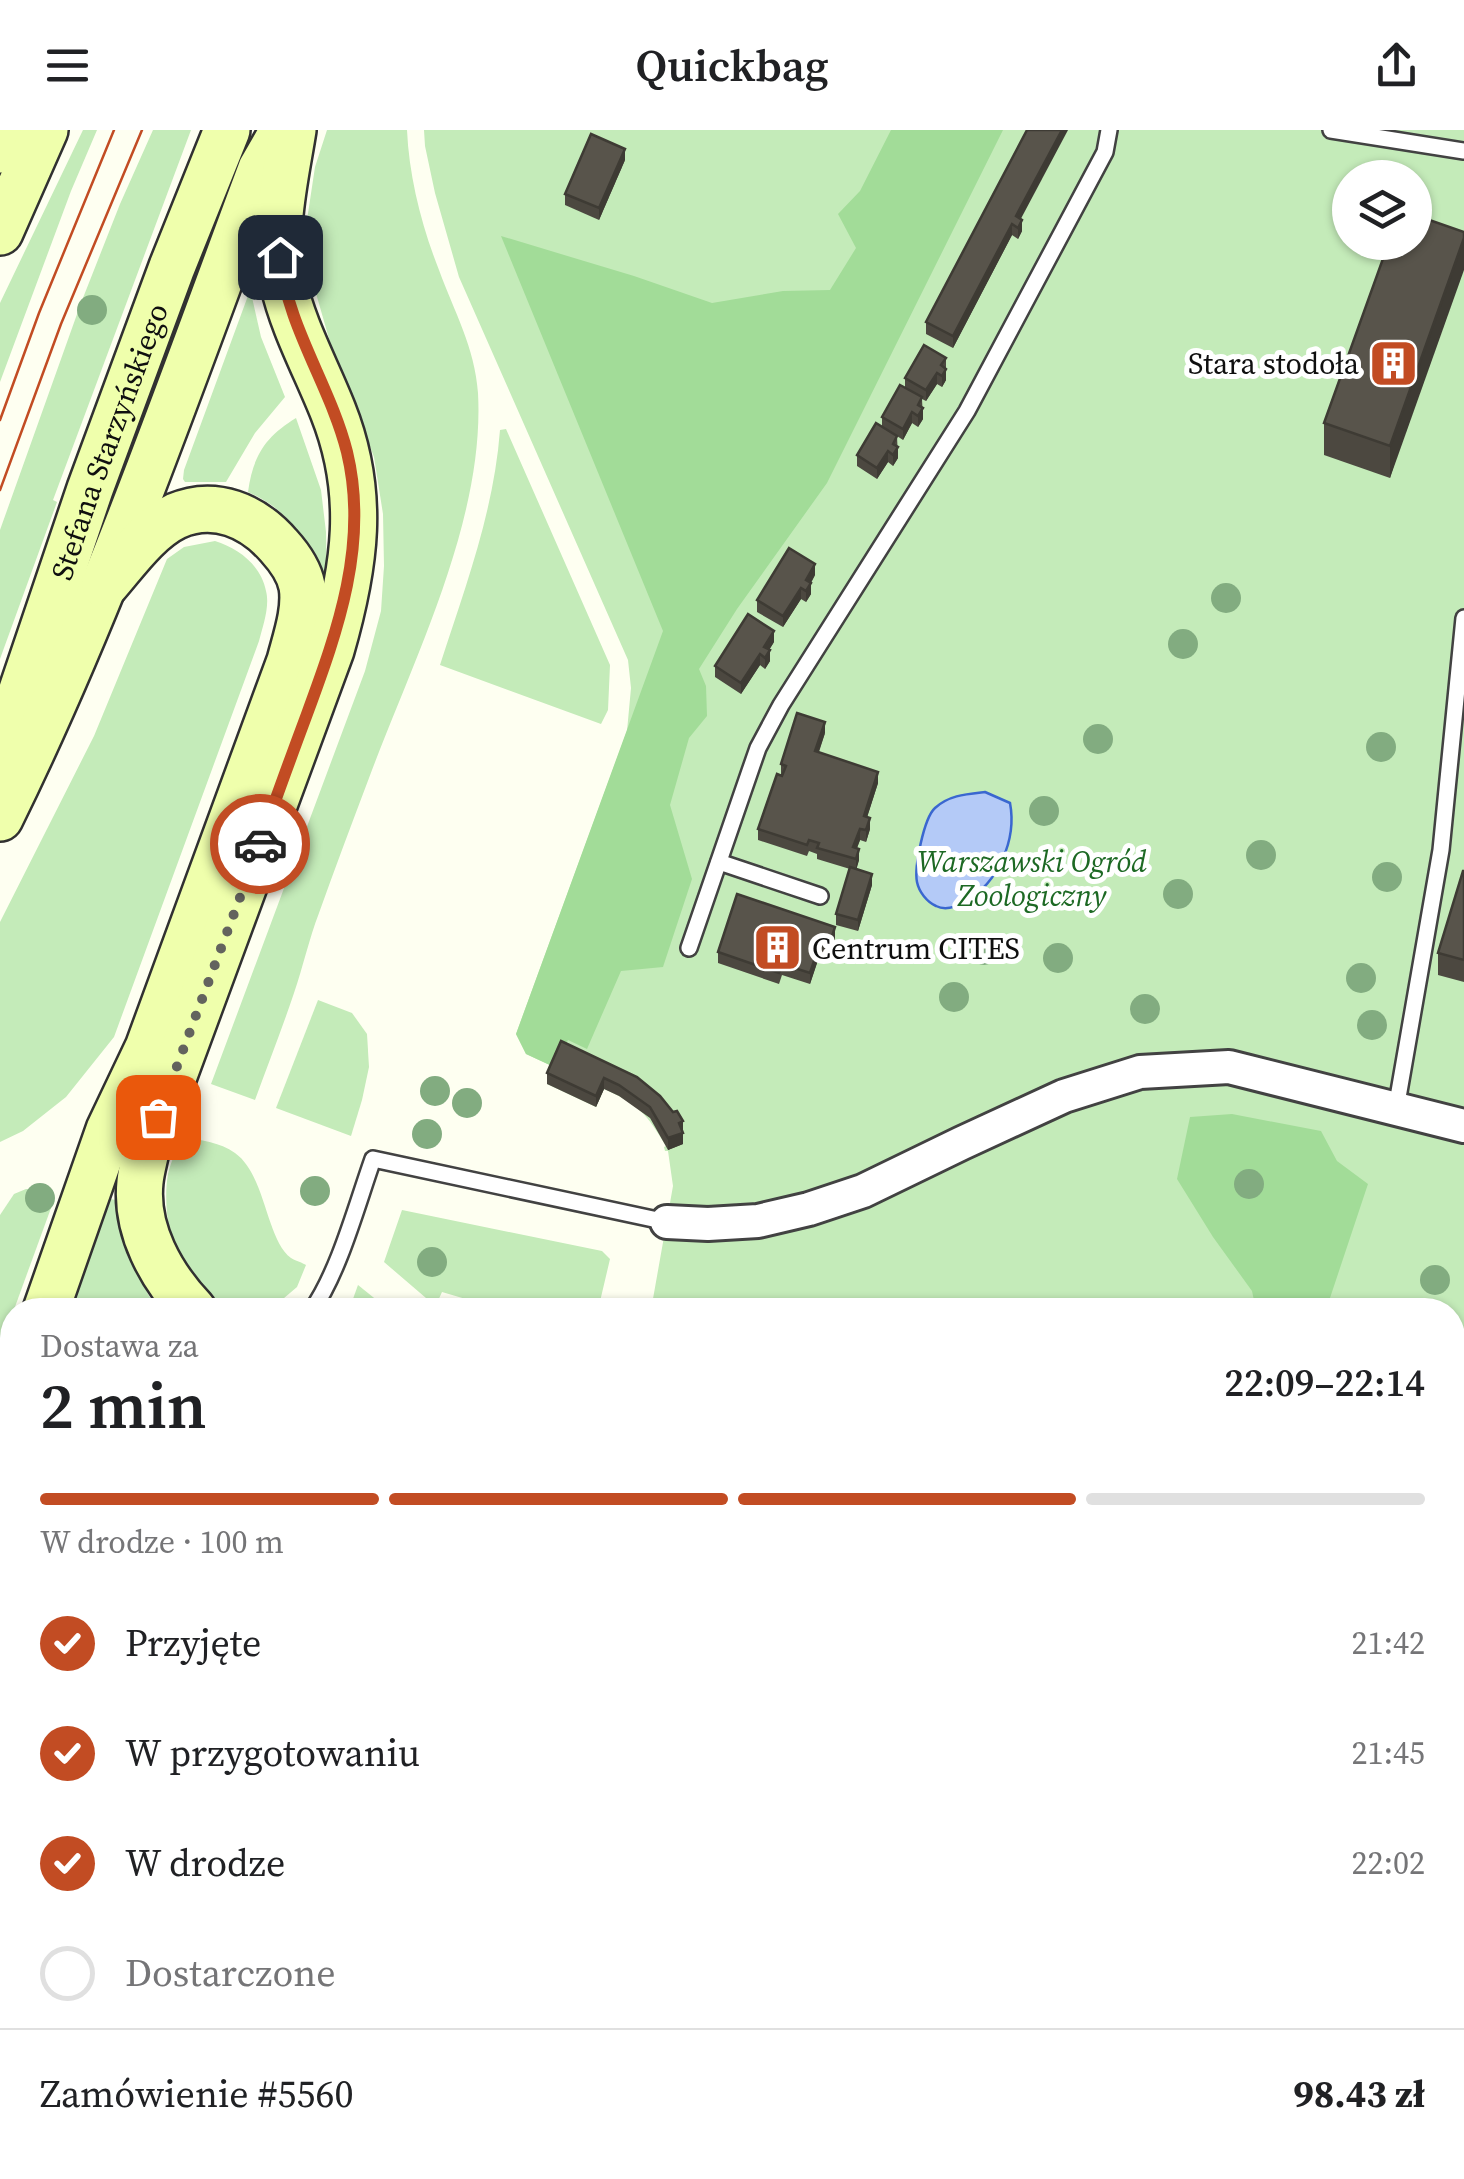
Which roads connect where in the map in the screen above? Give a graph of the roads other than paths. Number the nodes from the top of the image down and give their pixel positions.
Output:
1 (8, 130) edge
2 (45, 130) edge
3 (227, 130) edge
4 (284, 130) edge
5 (293, 130) edge
6 (1109, 130) edge
7 (1331, 130) edge
8 (0, 150) edge
9 (1464, 151) edge
10 (0, 232) edge
11 (105, 585) junction
12 (1464, 618) edge
13 (0, 755) edge
14 (0, 818) edge
15 (719, 862) junction
16 (820, 896) dead end
17 (689, 948) dead end
18 (1396, 1109) junction
19 (1464, 1126) edge
20 (667, 1222) joint
21 (50, 1298) edge
22 (182, 1298) edge
23 (320, 1298) edge

1 - 8 main road
2 - 10 main road
3 - 13 main road, Stefana Starzyńskiego
4 - 11 main road
5 - 22 main road
6 - 15 lane
7 - 9 lane
11 - 14 main road
11 - 21 main road
12 - 18 lane
15 - 16 lane
15 - 17 lane
18 - 19 street
18 - 20 street
20 - 23 lane

